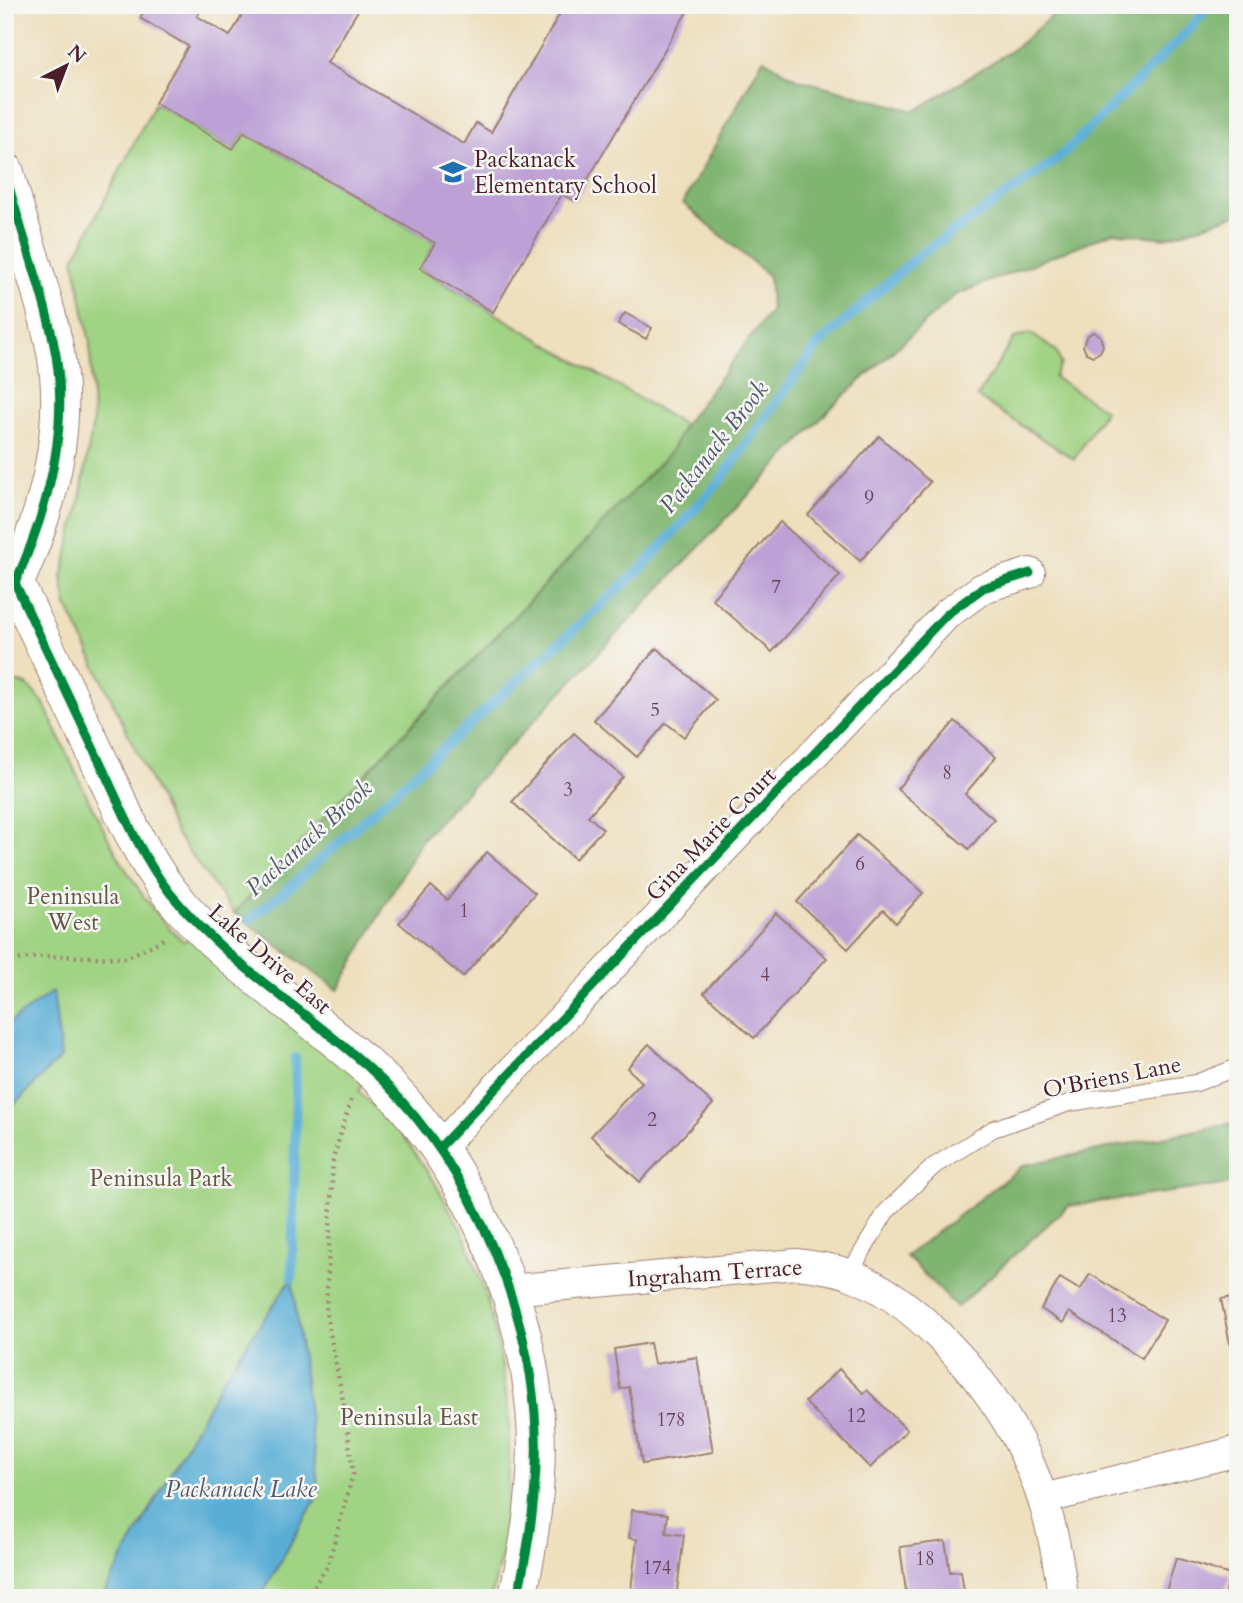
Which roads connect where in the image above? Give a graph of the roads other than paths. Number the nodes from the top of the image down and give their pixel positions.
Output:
1 (5, 171) edge
2 (1030, 573) dead end
3 (10, 594) edge
4 (1238, 1067) edge
5 (439, 1148) junction
6 (849, 1274) junction
7 (509, 1290) junction
8 (1238, 1451) edge
9 (1043, 1499) junction
10 (517, 1598) edge
11 (1063, 1598) edge

1 - 3 street, Lake Drive East
2 - 5 street, Gina Marie Court
3 - 5 street, Lake Drive East
4 - 6 lane, O'Briens Lane
5 - 7 street, Lake Drive East
6 - 7 street, Ingraham Terrace
6 - 9 street, Ingraham Terrace
7 - 10 street, Lake Drive East
8 - 9 street
9 - 11 street, Ingraham Terrace

